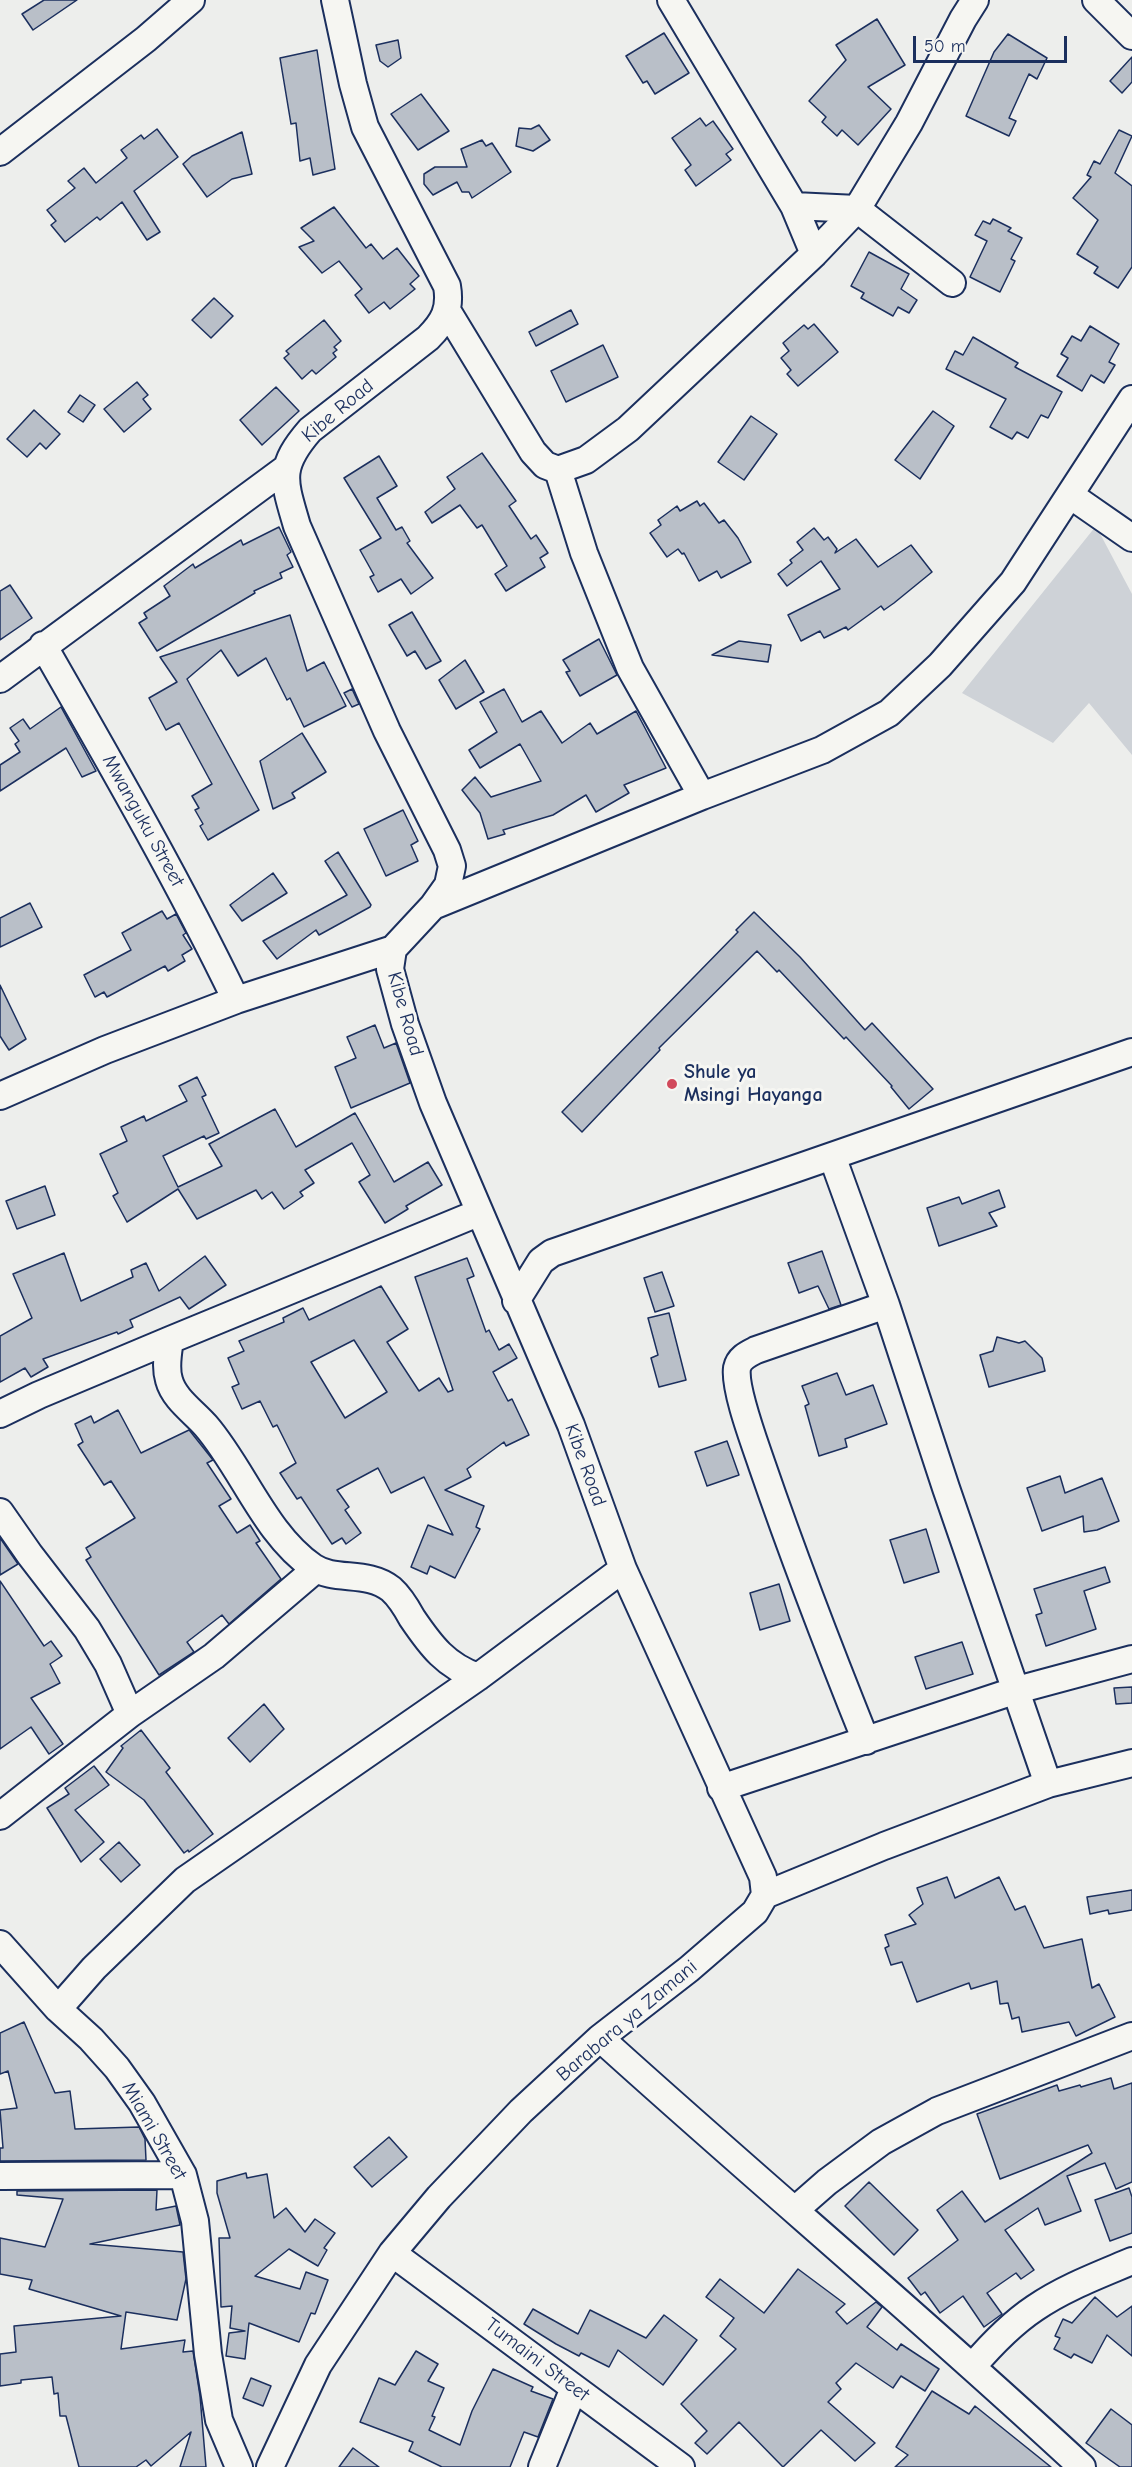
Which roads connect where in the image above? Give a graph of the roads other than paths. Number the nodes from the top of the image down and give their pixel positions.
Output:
1 (191, 0) edge
2 (335, 0) edge
3 (671, 0) edge
4 (975, 0) edge
5 (1096, 0) edge
6 (1132, 36) edge
7 (0, 152) edge
8 (794, 206) junction
9 (857, 209) junction
10 (814, 254) junction
11 (952, 283) dead end
12 (447, 312) junction
13 (1132, 399) edge
14 (285, 468) junction
15 (558, 470) junction
16 (1070, 495) junction
17 (1132, 538) edge
18 (43, 645) junction
19 (0, 679) edge
20 (702, 796) junction
21 (433, 906) junction
22 (393, 949) junction
23 (236, 999) junction
24 (1132, 1052) edge
25 (0, 1096) edge
26 (832, 1156) junction
27 (478, 1213) junction
28 (516, 1301) junction
29 (886, 1305) junction
30 (170, 1340) junction
31 (0, 1414) edge
32 (0, 1512) edge
33 (316, 1569) junction
34 (623, 1569) junction
35 (1132, 1659) edge
36 (478, 1677) junction
37 (1017, 1690) junction
38 (130, 1714) junction
39 (866, 1740) junction
40 (1132, 1763) edge
41 (1048, 1784) junction
42 (721, 1788) junction
43 (0, 1816) edge
44 (765, 1895) junction
45 (0, 1944) edge
46 (58, 2009) junction
47 (1132, 2036) edge
48 (600, 2038) junction
49 (183, 2175) junction
50 (0, 2176) edge
51 (795, 2210) junction
52 (392, 2253) junction
53 (1132, 2261) edge
54 (973, 2366) junction
55 (574, 2388) junction
56 (239, 2467) edge
57 (270, 2467) edge
58 (542, 2467) edge
59 (681, 2467) edge
60 (1082, 2467) edge

1 - 7 street
2 - 12 street
3 - 8 street
4 - 9 street
5 - 6 street
8 - 9 street
8 - 10 street
9 - 10 street
9 - 11 street
10 - 15 street
12 - 14 street, Kibe Road
12 - 15 street
13 - 16 street
14 - 18 street
14 - 21 street, Kibe Road
15 - 20 street
16 - 17 street
16 - 20 street
18 - 19 street
18 - 23 street, Mwanguku Street
20 - 21 street
21 - 22 street, Kibe Road
22 - 23 street
22 - 27 street, Kibe Road
23 - 25 street
24 - 26 street
26 - 28 street
26 - 29 street
27 - 28 street, Kibe Road
27 - 30 street
28 - 34 street, Kibe Road
29 - 37 street
29 - 39 street
30 - 31 street
30 - 33 street
32 - 38 street
33 - 36 street
33 - 38 street
34 - 36 street
34 - 42 street, Kibe Road
35 - 37 street
36 - 46 street
37 - 39 street
37 - 41 street
38 - 43 street
39 - 42 street
40 - 41 street
41 - 44 street
42 - 44 street, Kibe Road
44 - 48 street, Barabara ya Zamani
45 - 46 street, Miami Street
46 - 49 street, Miami Street
47 - 51 street
48 - 51 street
48 - 52 street, Barabara ya Zamani
49 - 50 street
49 - 56 street, Miami Street
51 - 54 street
52 - 55 street, Tumaini Street
52 - 57 street, Barabara ya Zamani
53 - 54 street
54 - 60 street
55 - 58 street
55 - 59 street, Tumaini Street

